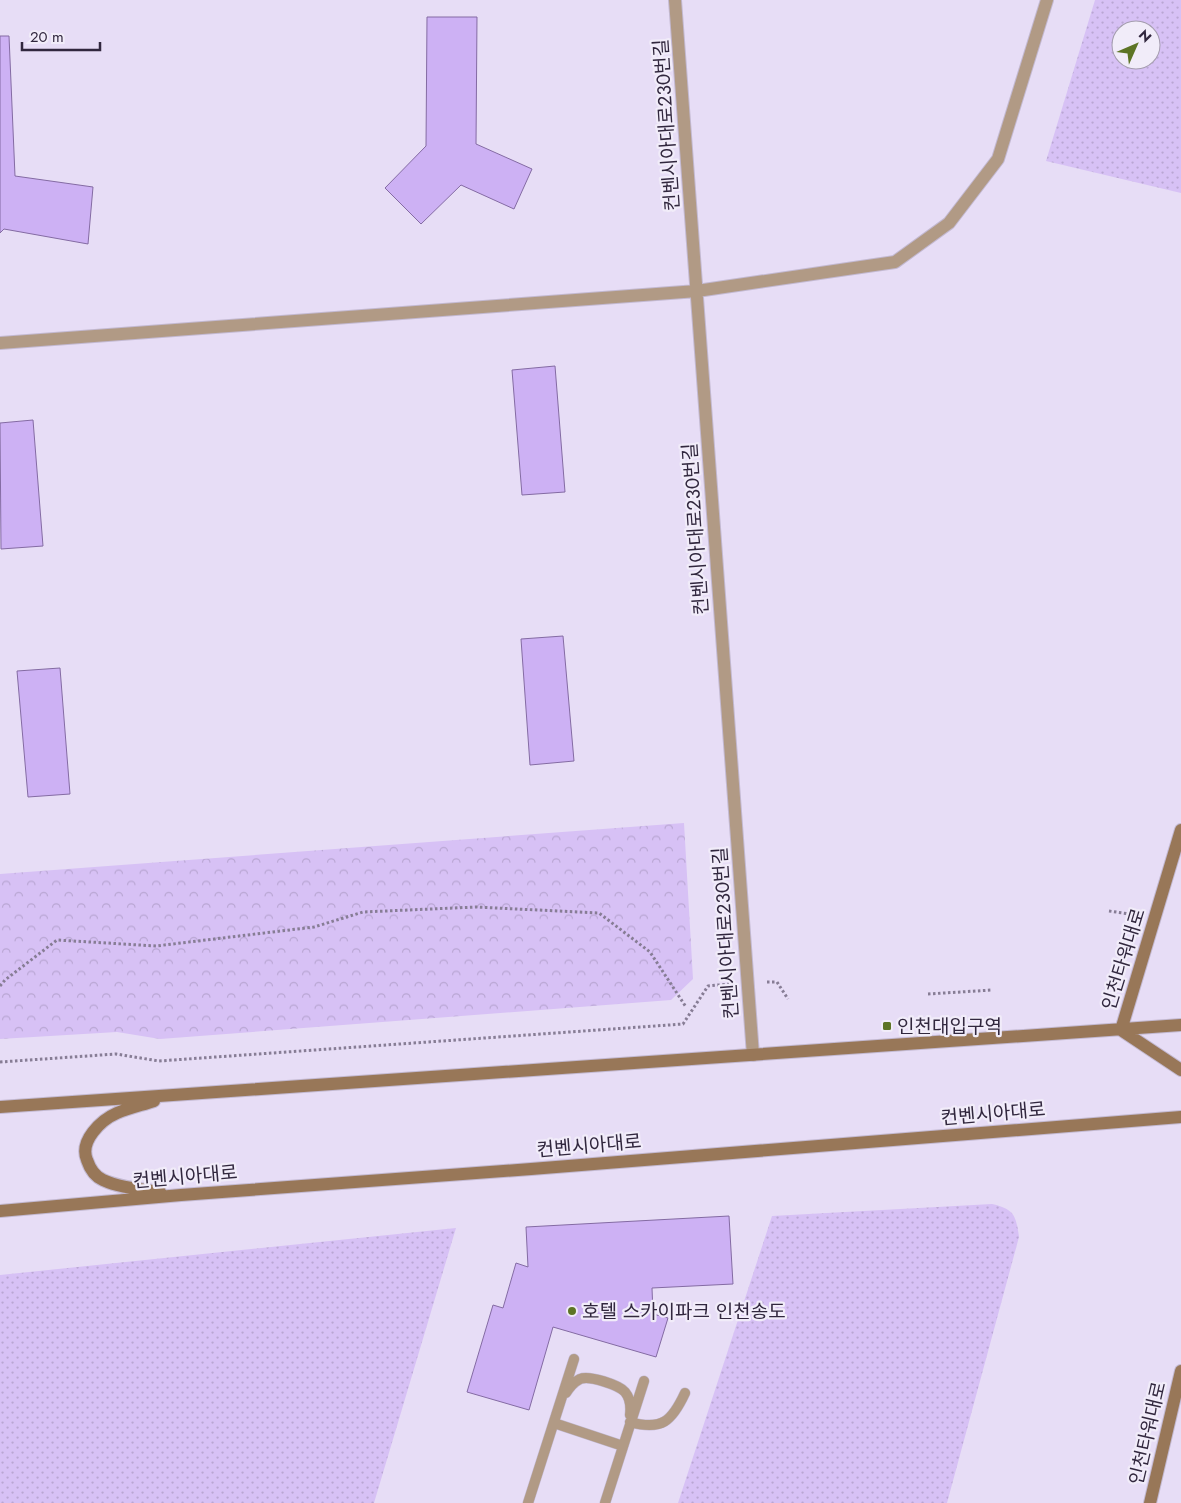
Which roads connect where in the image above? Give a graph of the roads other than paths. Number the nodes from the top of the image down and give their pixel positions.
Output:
1 (675, 0) edge
2 (1047, 0) edge
3 (697, 291) junction
4 (0, 342) edge
5 (1181, 830) edge
6 (1181, 1025) edge
7 (1121, 1030) junction
8 (753, 1055) junction
9 (1181, 1070) edge
10 (170, 1095) junction
11 (0, 1107) edge
12 (1181, 1117) edge
13 (181, 1195) junction
14 (0, 1211) edge
15 (574, 1359) dead end
16 (1181, 1371) edge
17 (644, 1381) dead end
18 (685, 1393) dead end
19 (558, 1407) junction
20 (554, 1422) junction
21 (629, 1427) junction
22 (623, 1446) junction
23 (528, 1503) edge
24 (605, 1503) edge
25 (1150, 1503) edge

1 - 3 street, 컨벤시아대로230번길
2 - 3 street
3 - 4 street
3 - 8 street, 컨벤시아대로230번길
5 - 7 main road, 인천타워대로
6 - 7 main road
7 - 8 main road
7 - 9 main road, 인천타워대로
8 - 10 main road
10 - 11 main road
10 - 13 main road
12 - 13 main road, 컨벤시아대로
13 - 14 main road, 컨벤시아대로
15 - 19 lane
16 - 25 main road, 인천타워대로
17 - 21 lane
18 - 21 lane
19 - 20 lane
19 - 21 lane
20 - 22 lane
20 - 23 lane
21 - 22 lane
22 - 24 lane

